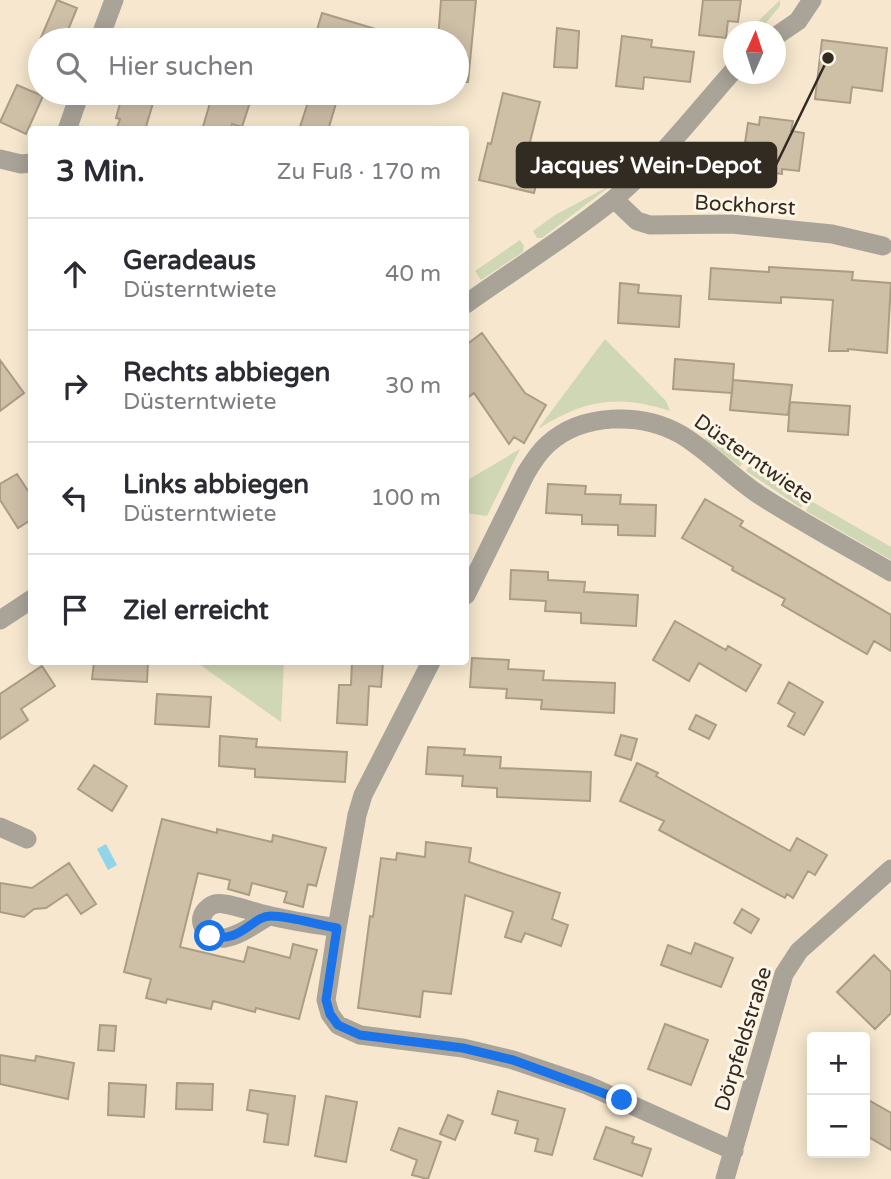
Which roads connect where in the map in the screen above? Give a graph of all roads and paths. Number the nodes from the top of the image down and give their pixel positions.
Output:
1 (114, 0) edge
2 (812, 0) edge
3 (104, 28) edge
4 (786, 28) edge
5 (723, 81) edge
6 (76, 105) edge
7 (68, 126) edge
8 (0, 159) edge
9 (28, 163) edge
10 (614, 199) junction
11 (883, 246) dead end
12 (469, 302) edge
13 (891, 572) edge
14 (469, 589) edge
15 (28, 602) edge
16 (0, 620) edge
17 (429, 665) edge
18 (0, 827) edge
19 (27, 839) dead end
20 (891, 869) edge
21 (269, 915) dead end
22 (337, 928) junction
23 (734, 1151) junction
24 (725, 1179) edge

1 - 3 street
2 - 4 street
5 - 10 street
6 - 7 street
8 - 9 street
10 - 11 street, Bockhorst
10 - 12 street
13 - 14 street, Düsterntwiete
15 - 16 street
17 - 22 street
18 - 19 street
20 - 23 street, Dörpfeldstraße
21 - 22 street
22 - 23 street
23 - 24 street, Dörpfeldstraße

